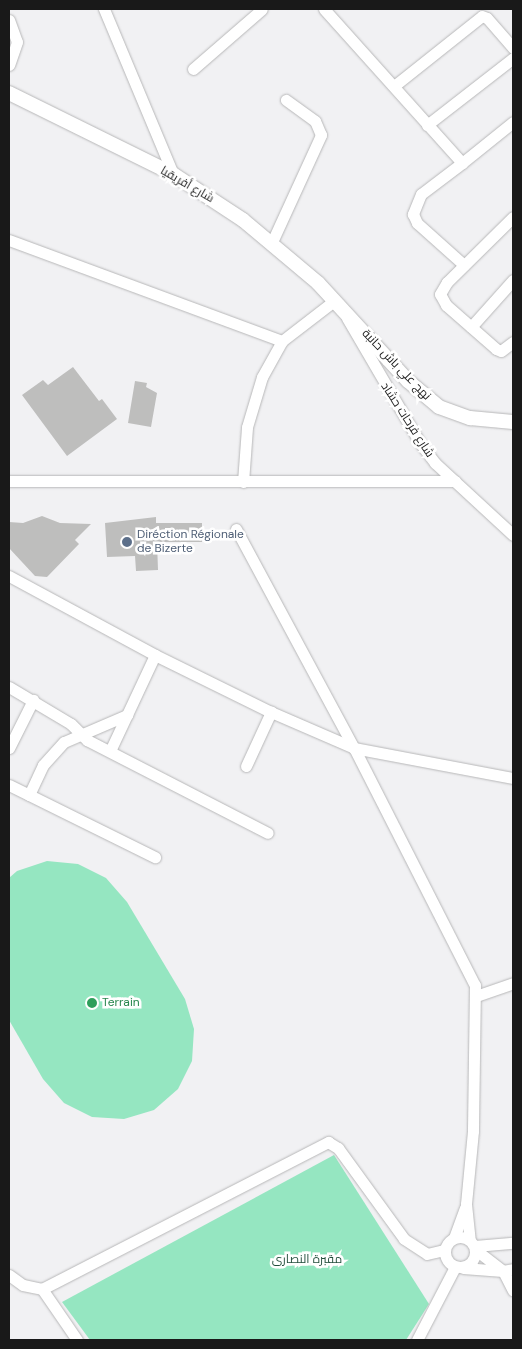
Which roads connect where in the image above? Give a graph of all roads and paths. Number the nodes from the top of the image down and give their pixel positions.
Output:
1 (104, 9) edge
2 (262, 9) edge
3 (324, 9) edge
4 (9, 20) edge
5 (513, 48) edge
6 (510, 60) edge
7 (9, 65) edge
8 (193, 69) dead end
9 (513, 74) edge
10 (394, 86) junction
11 (9, 93) edge
12 (286, 100) dead end
13 (513, 122) edge
14 (427, 125) junction
15 (462, 163) junction
16 (173, 174) junction
17 (513, 218) edge
18 (9, 240) edge
19 (272, 242) junction
20 (464, 265) junction
21 (513, 280) edge
22 (339, 305) junction
23 (471, 327) junction
24 (282, 341) junction
25 (513, 342) edge
26 (512, 424) edge
27 (455, 481) junction
28 (9, 482) edge
29 (243, 482) junction
30 (236, 529) dead end
31 (513, 535) edge
32 (10, 576) edge
33 (155, 655) junction
34 (9, 687) edge
35 (33, 700) junction
36 (271, 712) junction
37 (127, 715) junction
38 (80, 735) junction
39 (9, 748) edge
40 (354, 748) junction
41 (110, 751) junction
42 (246, 766) dead end
43 (513, 778) edge
44 (9, 785) edge
45 (29, 795) junction
46 (268, 832) dead end
47 (155, 857) dead end
48 (513, 983) edge
49 (476, 996) junction
50 (466, 1204) junction
51 (454, 1238) junction
52 (513, 1243) edge
53 (473, 1245) junction
54 (445, 1250) junction
55 (458, 1267) junction
56 (508, 1270) edge
57 (11, 1280) edge
58 (42, 1289) junction
59 (513, 1291) edge
60 (77, 1340) edge
61 (417, 1340) edge

1 - 16 street
2 - 8 street
3 - 10 street
4 - 7 street
5 - 10 street
6 - 9 street
6 - 14 street
10 - 14 street
11 - 16 street, شارع أفريقيا
12 - 19 street
13 - 15 street
14 - 15 street
15 - 20 street
16 - 19 street, شارع أفريقيا
17 - 20 street
18 - 24 street
19 - 22 street, شارع أفريقيا
20 - 23 street
21 - 23 street
22 - 24 street
22 - 26 street, نهج علي باش حانبة
22 - 27 street, شارع فرحات حشاد
23 - 25 street
24 - 29 street
27 - 29 street
27 - 31 street, شارع فرحات حشاد
28 - 29 street
30 - 40 street
32 - 33 street
33 - 36 street
33 - 37 street
34 - 35 street
35 - 38 street
35 - 39 street
36 - 40 street
36 - 42 street
37 - 38 street
37 - 41 street
38 - 41 street
38 - 45 street
40 - 43 street
40 - 49 street
41 - 46 street
44 - 45 street
45 - 47 street
48 - 49 street
49 - 50 street
50 - 51 street
50 - 53 street
51 - 53 street
51 - 54 street
52 - 53 street
53 - 55 street
53 - 56 street
54 - 55 street
54 - 58 street
55 - 56 street
55 - 61 street
56 - 59 street
57 - 58 street
58 - 60 street

